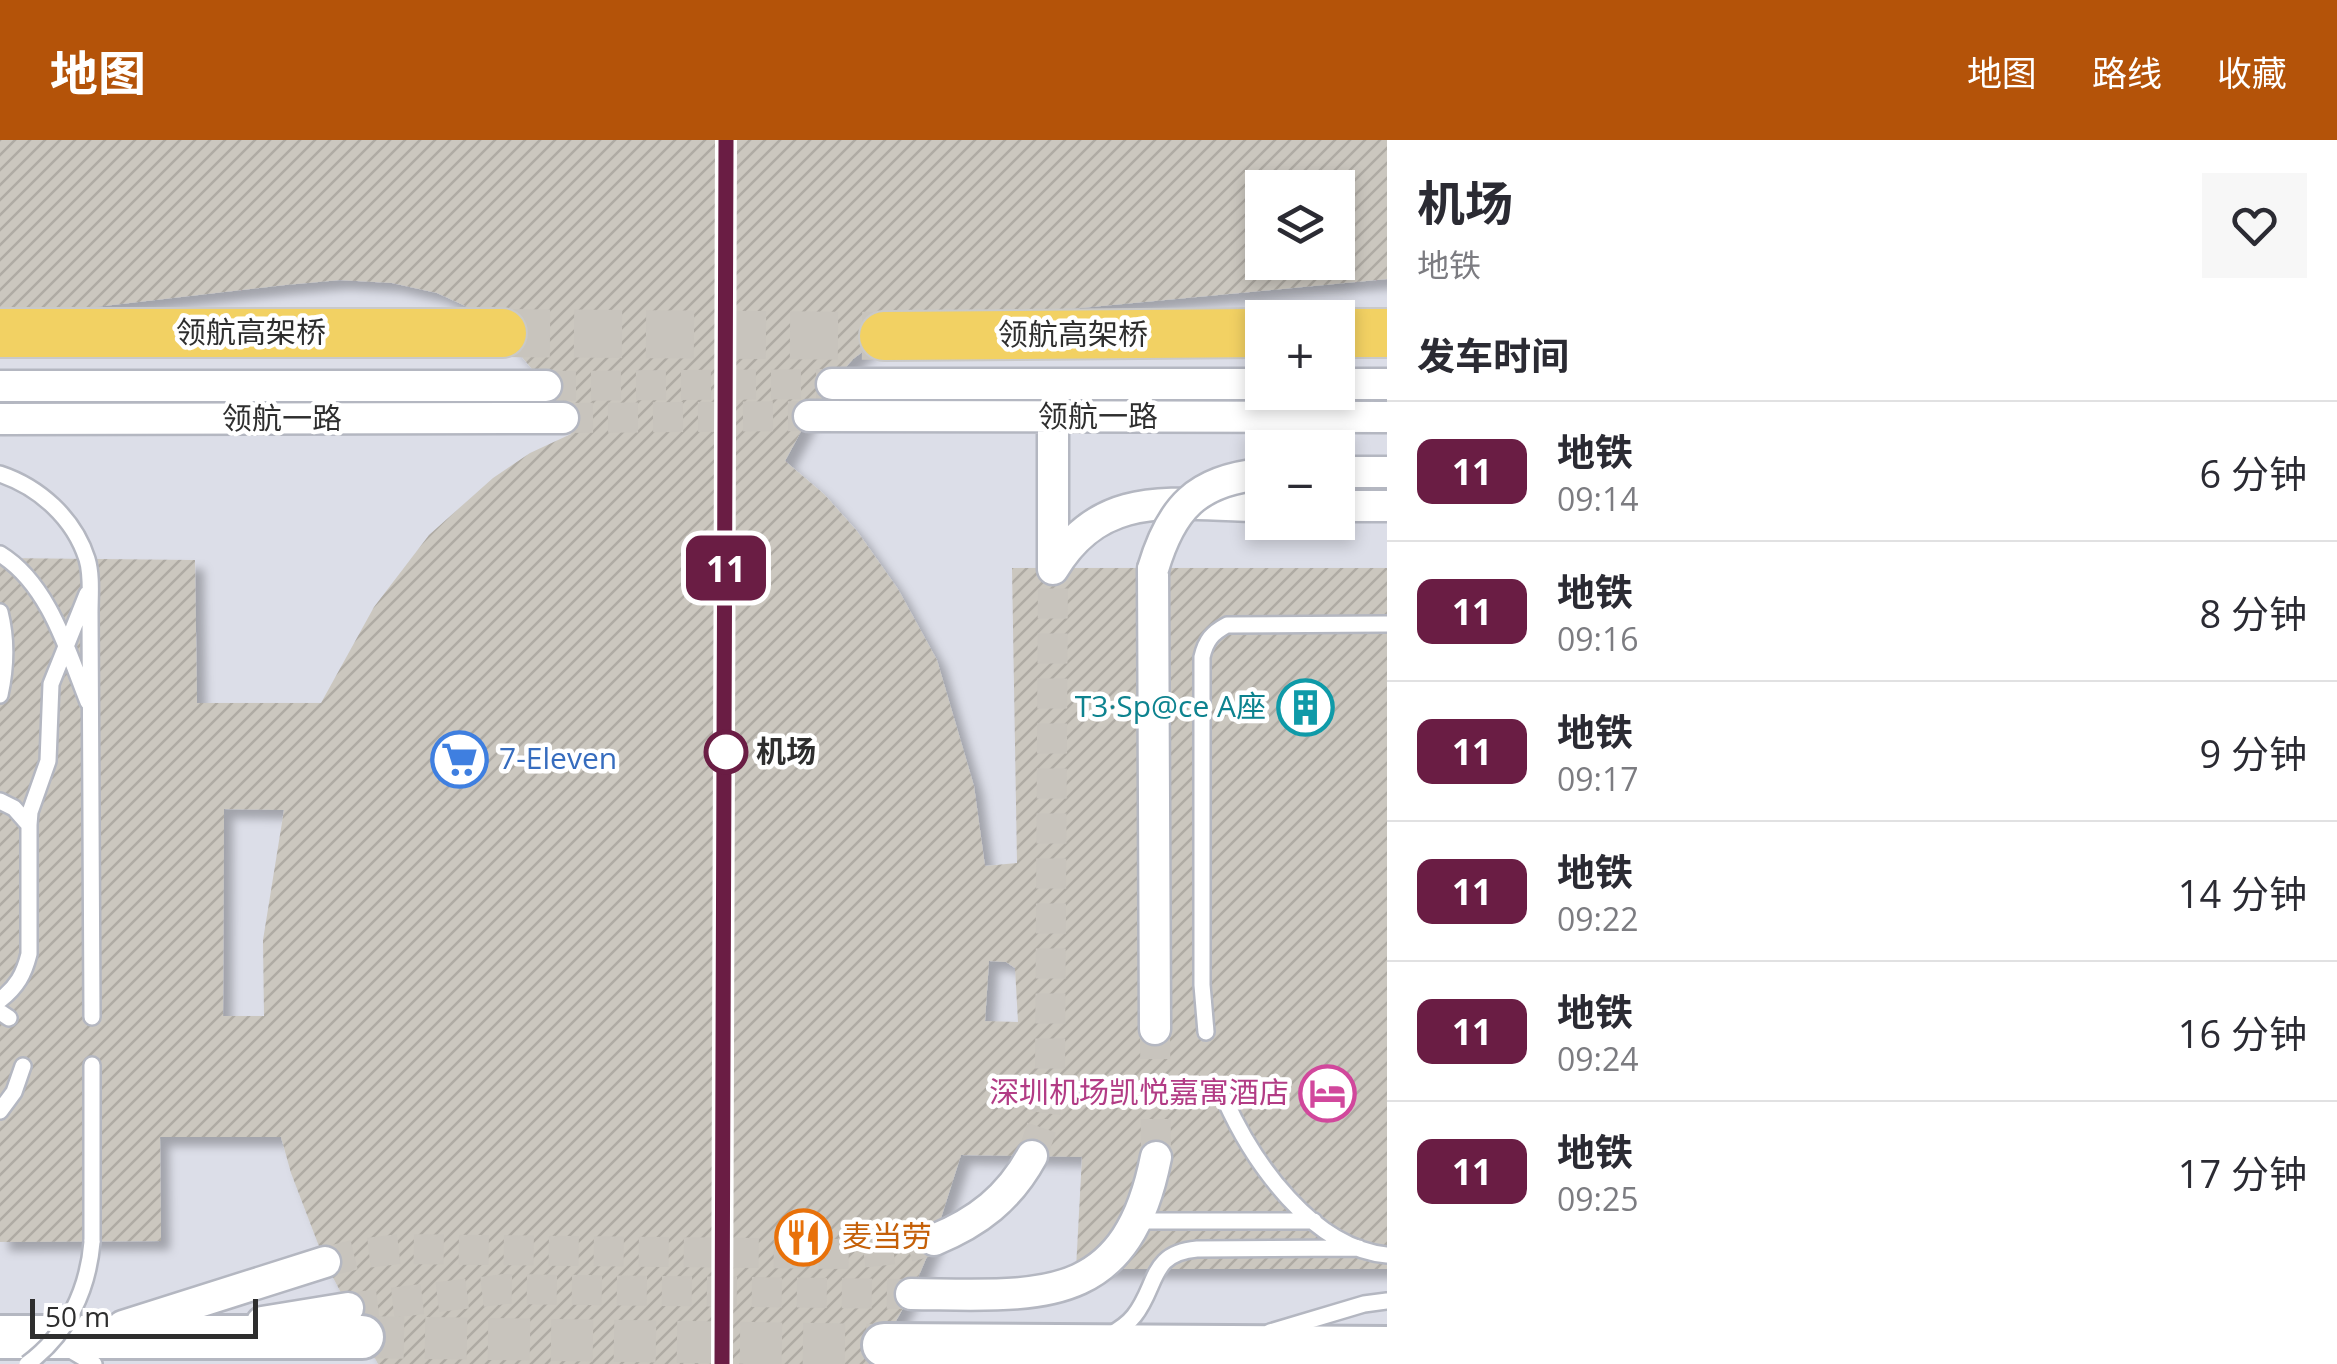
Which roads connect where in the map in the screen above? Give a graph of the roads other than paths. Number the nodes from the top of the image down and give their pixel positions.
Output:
1 (0, 333) edge
2 (502, 333) tunnel mouth
3 (1355, 333) edge
4 (1387, 333) edge
5 (1245, 334) edge
6 (884, 336) tunnel mouth
7 (832, 384) tunnel mouth
8 (1245, 384) edge
9 (1355, 384) edge
10 (1387, 384) edge
11 (0, 386) edge
12 (546, 386) tunnel mouth
13 (808, 416) tunnel mouth
14 (1052, 417) junction
15 (1387, 417) edge
16 (563, 418) tunnel mouth
17 (0, 419) edge
18 (1355, 472) edge
19 (1387, 472) edge
20 (0, 474) edge
21 (1245, 477) edge
22 (1245, 506) edge
23 (1355, 506) edge
24 (1387, 506) edge
25 (4, 556) edge
26 (90, 588) junction
27 (0, 612) edge
28 (1387, 624) edge
29 (65, 643) junction
30 (0, 695) edge
31 (91, 711) junction
32 (0, 801) edge
33 (29, 825) junction
34 (0, 1000) edge
35 (92, 1017) dead end
36 (1155, 1029) tunnel mouth
37 (1206, 1032) dead end
38 (92, 1065) dead end
39 (23, 1066) dead end
40 (1225, 1100) dead end
41 (0, 1111) edge
42 (1032, 1156) tunnel mouth
43 (1156, 1157) tunnel mouth
44 (1137, 1221) junction
45 (1314, 1221) junction
46 (934, 1240) tunnel mouth
47 (1358, 1248) junction
48 (1387, 1255) edge
49 (325, 1262) tunnel mouth
50 (911, 1294) tunnel mouth
51 (1387, 1301) edge
52 (355, 1322) tunnel mouth
53 (884, 1344) tunnel mouth
54 (1086, 1346) junction
55 (1222, 1347) junction
56 (1387, 1348) edge
57 (58, 1351) edge
58 (1160, 1356) edge

1 - 2 main road, 领航高架桥
3 - 4 main road
5 - 6 main road, 领航高架桥
7 - 8 street
9 - 10 street
11 - 12 street
13 - 14 street, 领航一路
14 - 15 street, 领航一路
14 - 22 street
16 - 17 street, 领航一路
18 - 19 street
20 - 26 lane
21 - 36 street, bridge
23 - 24 street
25 - 29 lane
26 - 29 lane
26 - 31 lane
27 - 30 lane
28 - 37 lane
29 - 31 lane
29 - 33 lane
31 - 35 lane
32 - 33 lane
33 - 34 lane
38 - 57 lane, bridge
39 - 41 lane
40 - 45 lane
42 - 46 street
43 - 44 street
44 - 45 lane
44 - 50 street
45 - 47 lane
47 - 48 lane
47 - 54 lane
49 - 57 street
51 - 55 lane
52 - 57 street
53 - 54 street
54 - 58 street
55 - 56 street
55 - 58 street

